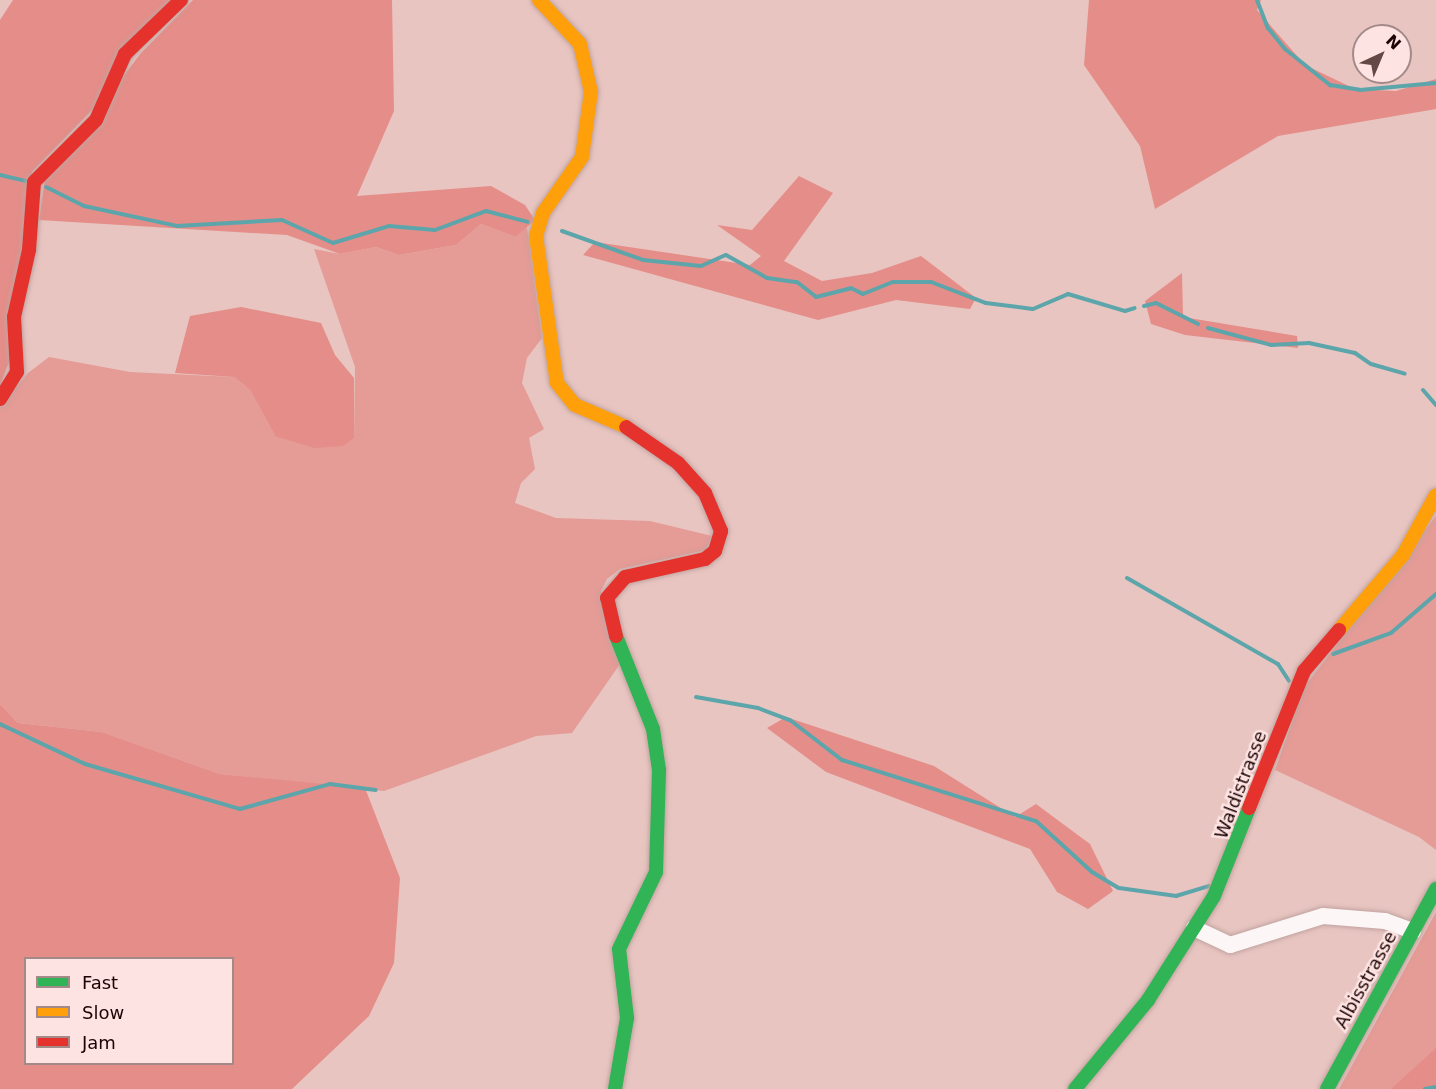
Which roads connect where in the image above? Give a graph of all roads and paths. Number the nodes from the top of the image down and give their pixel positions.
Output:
1 (182, 0) edge
2 (539, 0) edge
3 (0, 399) edge
4 (1436, 495) edge
5 (1436, 889) edge
6 (1194, 928) junction
7 (1413, 931) junction
8 (615, 1089) edge
9 (1075, 1089) edge
10 (1327, 1089) edge

1 - 3 street
2 - 8 street
4 - 6 street, Waldistrasse
5 - 7 street, Albisstrasse
6 - 7 street
6 - 9 street, Waldistrasse
7 - 10 street, Albisstrasse

